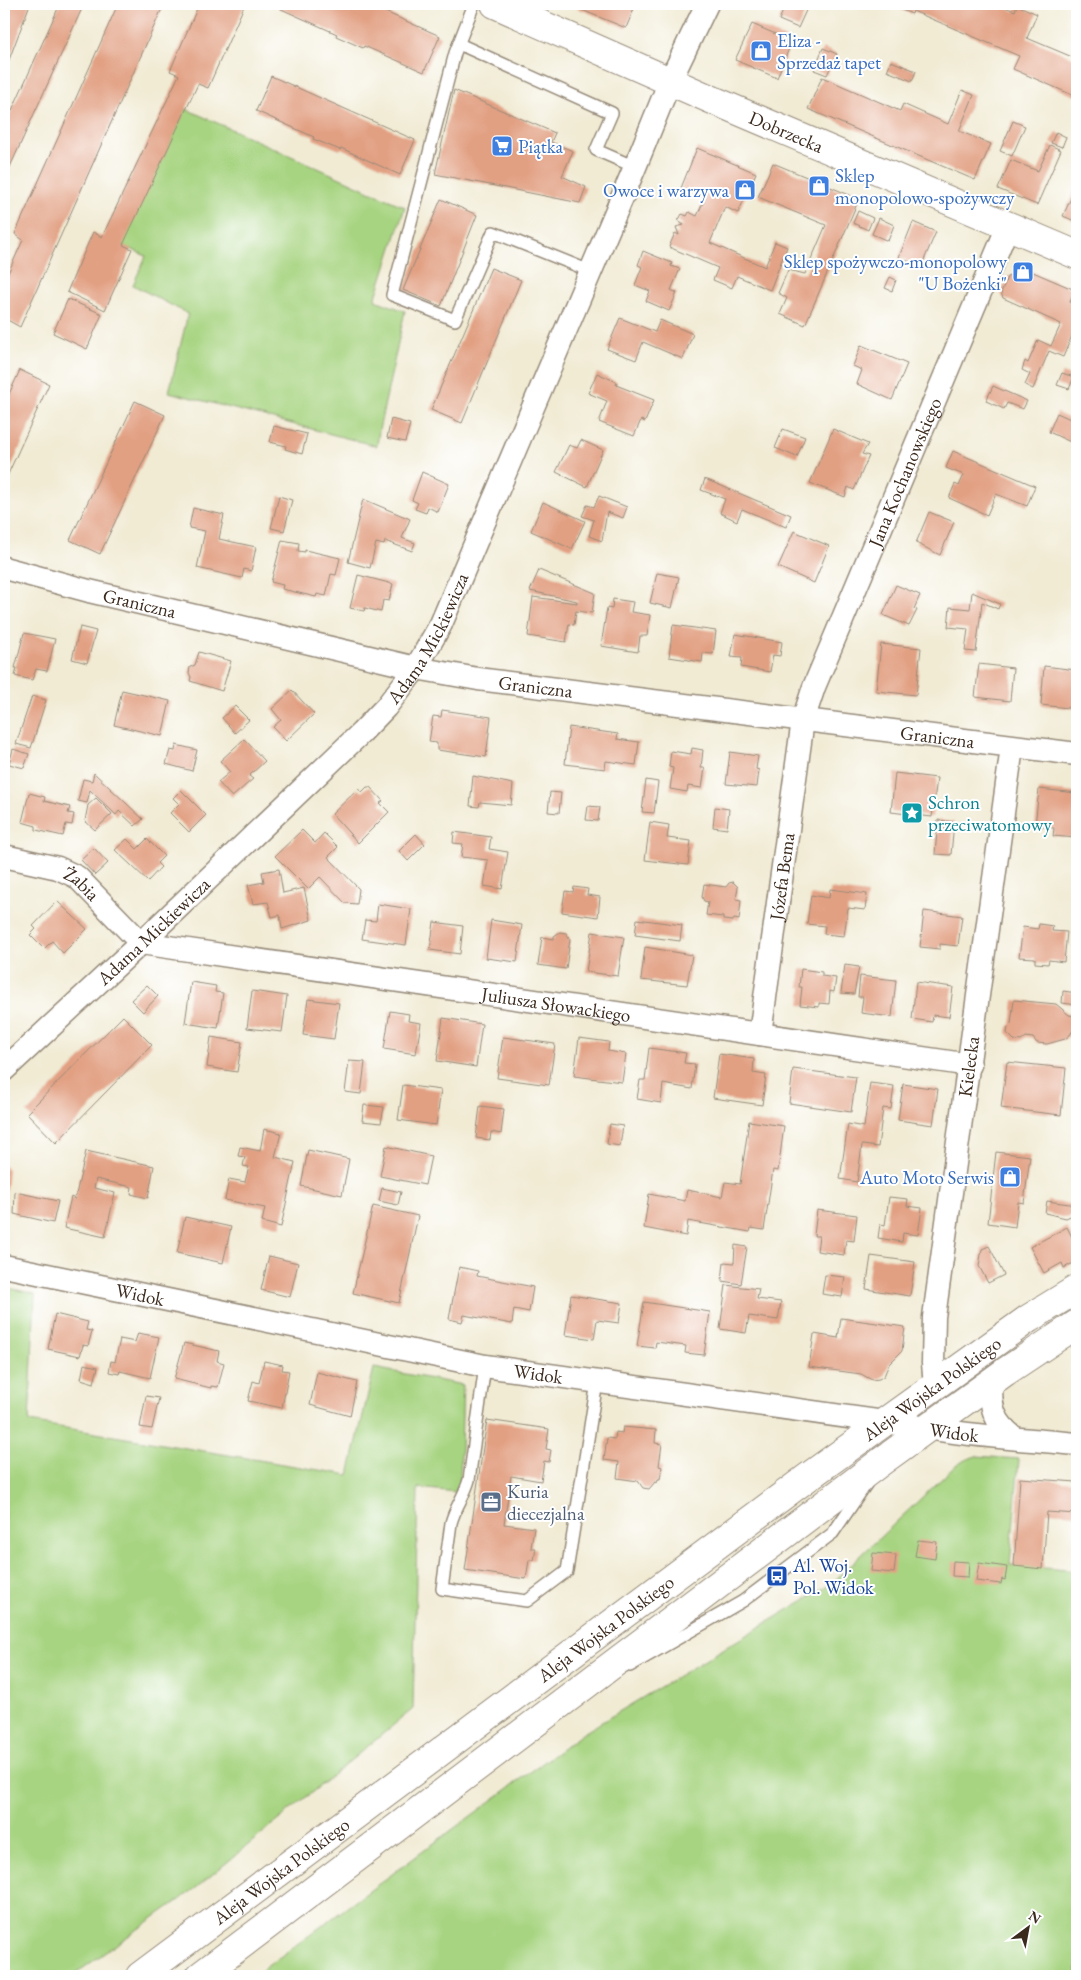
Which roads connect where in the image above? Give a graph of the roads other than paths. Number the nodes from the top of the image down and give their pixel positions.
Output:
1 (474, 4) edge
2 (495, 4) edge
3 (706, 4) edge
4 (459, 44) junction
5 (670, 81) junction
6 (635, 167) junction
7 (1008, 226) junction
8 (1077, 255) edge
9 (590, 271) junction
10 (4, 568) edge
11 (416, 668) junction
12 (803, 720) junction
13 (1012, 746) junction
14 (1077, 754) edge
15 (4, 856) edge
16 (141, 943) junction
17 (760, 1034) junction
18 (970, 1064) junction
19 (4, 1070) edge
20 (4, 1266) edge
21 (1077, 1289) edge
22 (1077, 1324) edge
23 (485, 1366) junction
24 (992, 1381) junction
25 (597, 1382) junction
26 (935, 1386) junction
27 (884, 1422) junction
28 (928, 1428) junction
29 (1015, 1438) junction
30 (1077, 1444) edge
31 (140, 1976) edge
32 (200, 1976) edge

1 - 4 lane
2 - 5 main road, Dobrzecka
3 - 5 street, Adama Mickiewicza
4 - 6 lane
4 - 9 lane
5 - 6 street, Adama Mickiewicza
5 - 7 main road, Dobrzecka
6 - 9 street, Adama Mickiewicza
7 - 8 main road, Dobrzecka
7 - 12 street, Jana Kochanowskiego
9 - 11 street, Adama Mickiewicza
10 - 11 street, Graniczna
11 - 12 street, Graniczna
11 - 16 street, Adama Mickiewicza
12 - 13 street, Graniczna
12 - 17 street, Józefa Bema
13 - 14 street, Graniczna
13 - 18 street, Kielecka
15 - 16 street, Żabia
16 - 17 street, Juliusza Słowackiego
16 - 19 street, Adama Mickiewicza
17 - 18 street, Juliusza Słowackiego
18 - 26 street, Kielecka
20 - 23 street, Widok
21 - 26 main road, Aleja Wojska Polskiego
22 - 24 main road, Aleja Wojska Polskiego
23 - 25 street, Widok
23 - 25 lane
24 - 28 main road, Aleja Wojska Polskiego
24 - 29 street
25 - 27 street, Widok
26 - 27 main road, Aleja Wojska Polskiego
27 - 28 street, Widok
27 - 31 main road, Aleja Wojska Polskiego
28 - 29 street, Widok
28 - 32 main road, Aleja Wojska Polskiego
29 - 30 street, Widok

